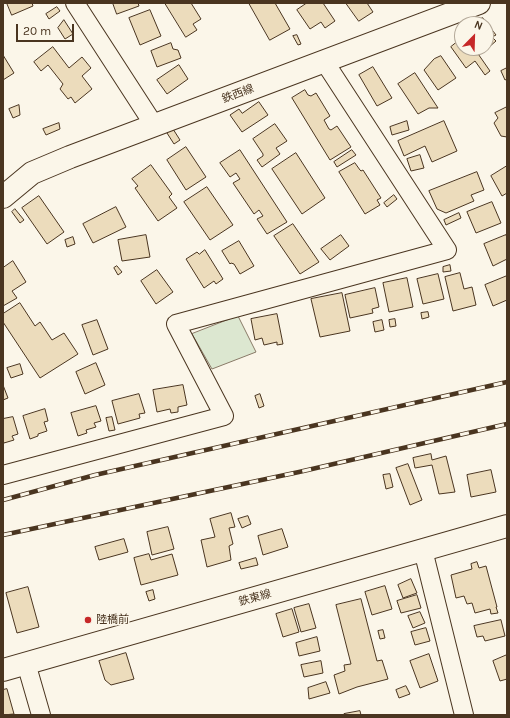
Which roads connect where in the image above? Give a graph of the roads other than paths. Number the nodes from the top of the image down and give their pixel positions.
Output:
1 (75, 3) edge
2 (472, 4) edge
3 (324, 61) junction
4 (154, 126) junction
5 (3, 197) edge
6 (3, 475) edge
7 (507, 526) edge
8 (423, 550) junction
9 (26, 663) junction
10 (3, 670) edge
11 (41, 715) edge
12 (464, 715) edge

1 - 4 street
2 - 3 street, 鉄西線
3 - 4 street, 鉄西線
3 - 6 street
4 - 5 street, 鉄西線
7 - 8 street, 鉄東線
8 - 9 street, 鉄東線
8 - 12 street
9 - 10 street, 鉄東線
9 - 11 street

